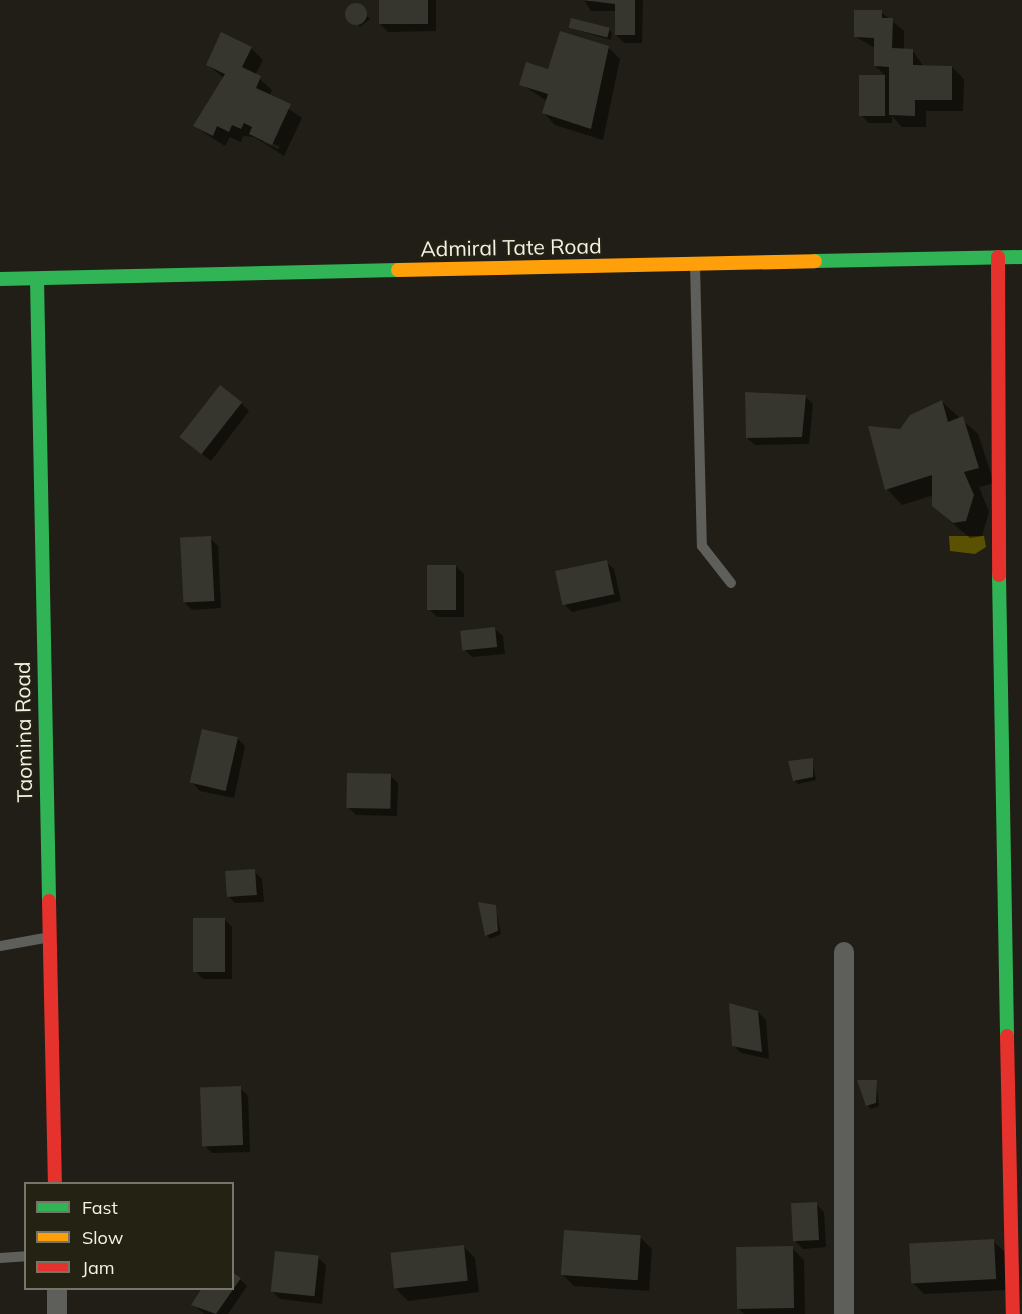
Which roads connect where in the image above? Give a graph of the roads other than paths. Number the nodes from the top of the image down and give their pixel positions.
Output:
1 (998, 257) junction
2 (1022, 257) edge
3 (695, 264) junction
4 (0, 279) edge
5 (37, 279) junction
6 (731, 583) dead end
7 (51, 937) junction
8 (0, 945) edge
9 (844, 952) dead end
10 (55, 1182) edge
11 (24, 1256) edge
12 (0, 1258) edge
13 (57, 1290) edge
14 (57, 1314) edge
15 (844, 1314) edge
16 (1013, 1314) edge

1 - 2 street, Admiral Tate Road
1 - 3 street, Admiral Tate Road
1 - 16 street
3 - 5 street, Admiral Tate Road
3 - 6 lane
4 - 5 street, Admiral Tate Road
5 - 7 street, Taomina Road
7 - 8 lane
7 - 10 street, Taomina Road
9 - 15 street
11 - 12 lane
13 - 14 street

